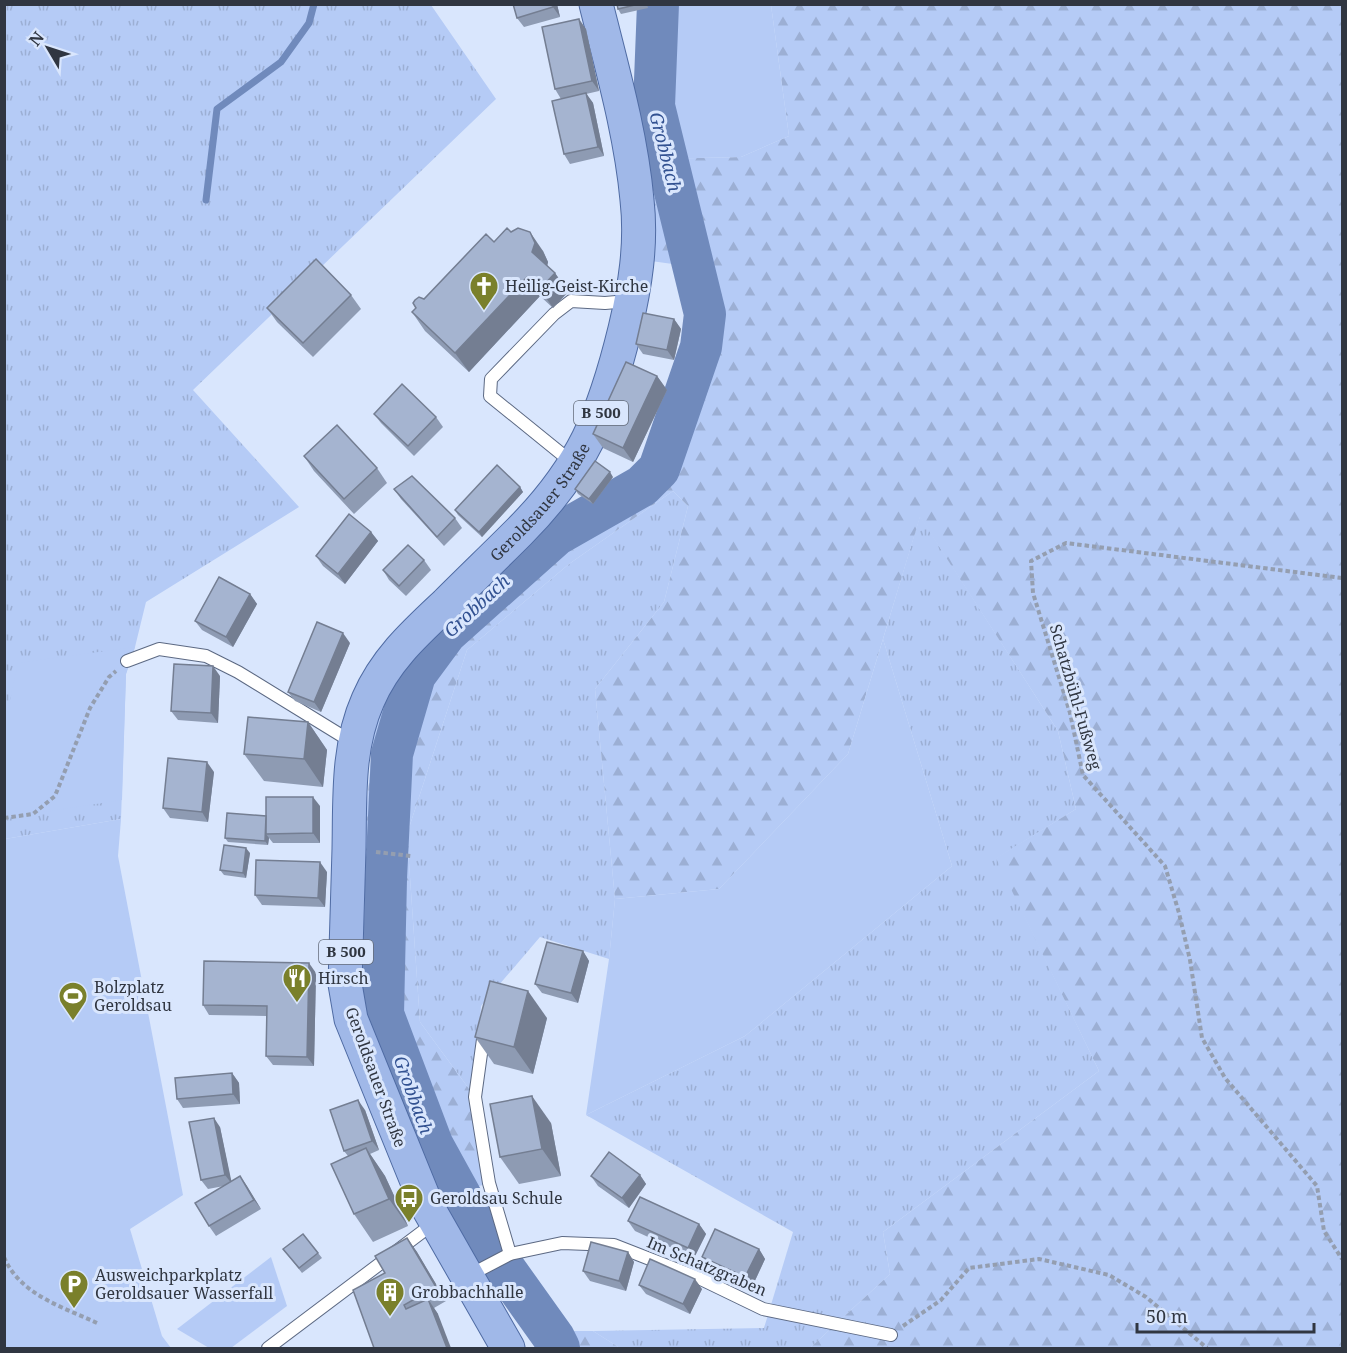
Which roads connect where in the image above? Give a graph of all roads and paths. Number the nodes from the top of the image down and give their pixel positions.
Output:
1 (596, 4) edge
2 (632, 301) junction
3 (575, 464) junction
4 (1342, 578) edge
5 (127, 661) joint
6 (354, 743) junction
7 (4, 818) edge
8 (377, 853) dead end
9 (411, 856) dead end
10 (485, 1030) edge
11 (434, 1223) junction
12 (510, 1254) junction
13 (4, 1257) edge
14 (1342, 1259) edge
15 (475, 1272) junction
16 (97, 1323) dead end
17 (891, 1335) joint
18 (268, 1348) edge
19 (508, 1348) edge
20 (1207, 1348) edge

1 - 2 main road, Geroldsauer Straße / B 500
2 - 3 main road, Geroldsauer Straße / B 500
2 - 3 lane
3 - 6 main road, Geroldsauer Straße / B 500
4 - 14 path, Schatzbühl-Fußweg
5 - 6 lane
5 - 7 path
6 - 11 main road, Geroldsauer Straße / B 500
8 - 9 path
10 - 12 lane
11 - 15 main road, Geroldsauer Straße / B 500
11 - 18 lane
12 - 15 lane, Im Schatzgraben
12 - 17 lane, Im Schatzgraben
13 - 16 path
15 - 19 main road, Geroldsauer Straße / B 500
17 - 20 path

